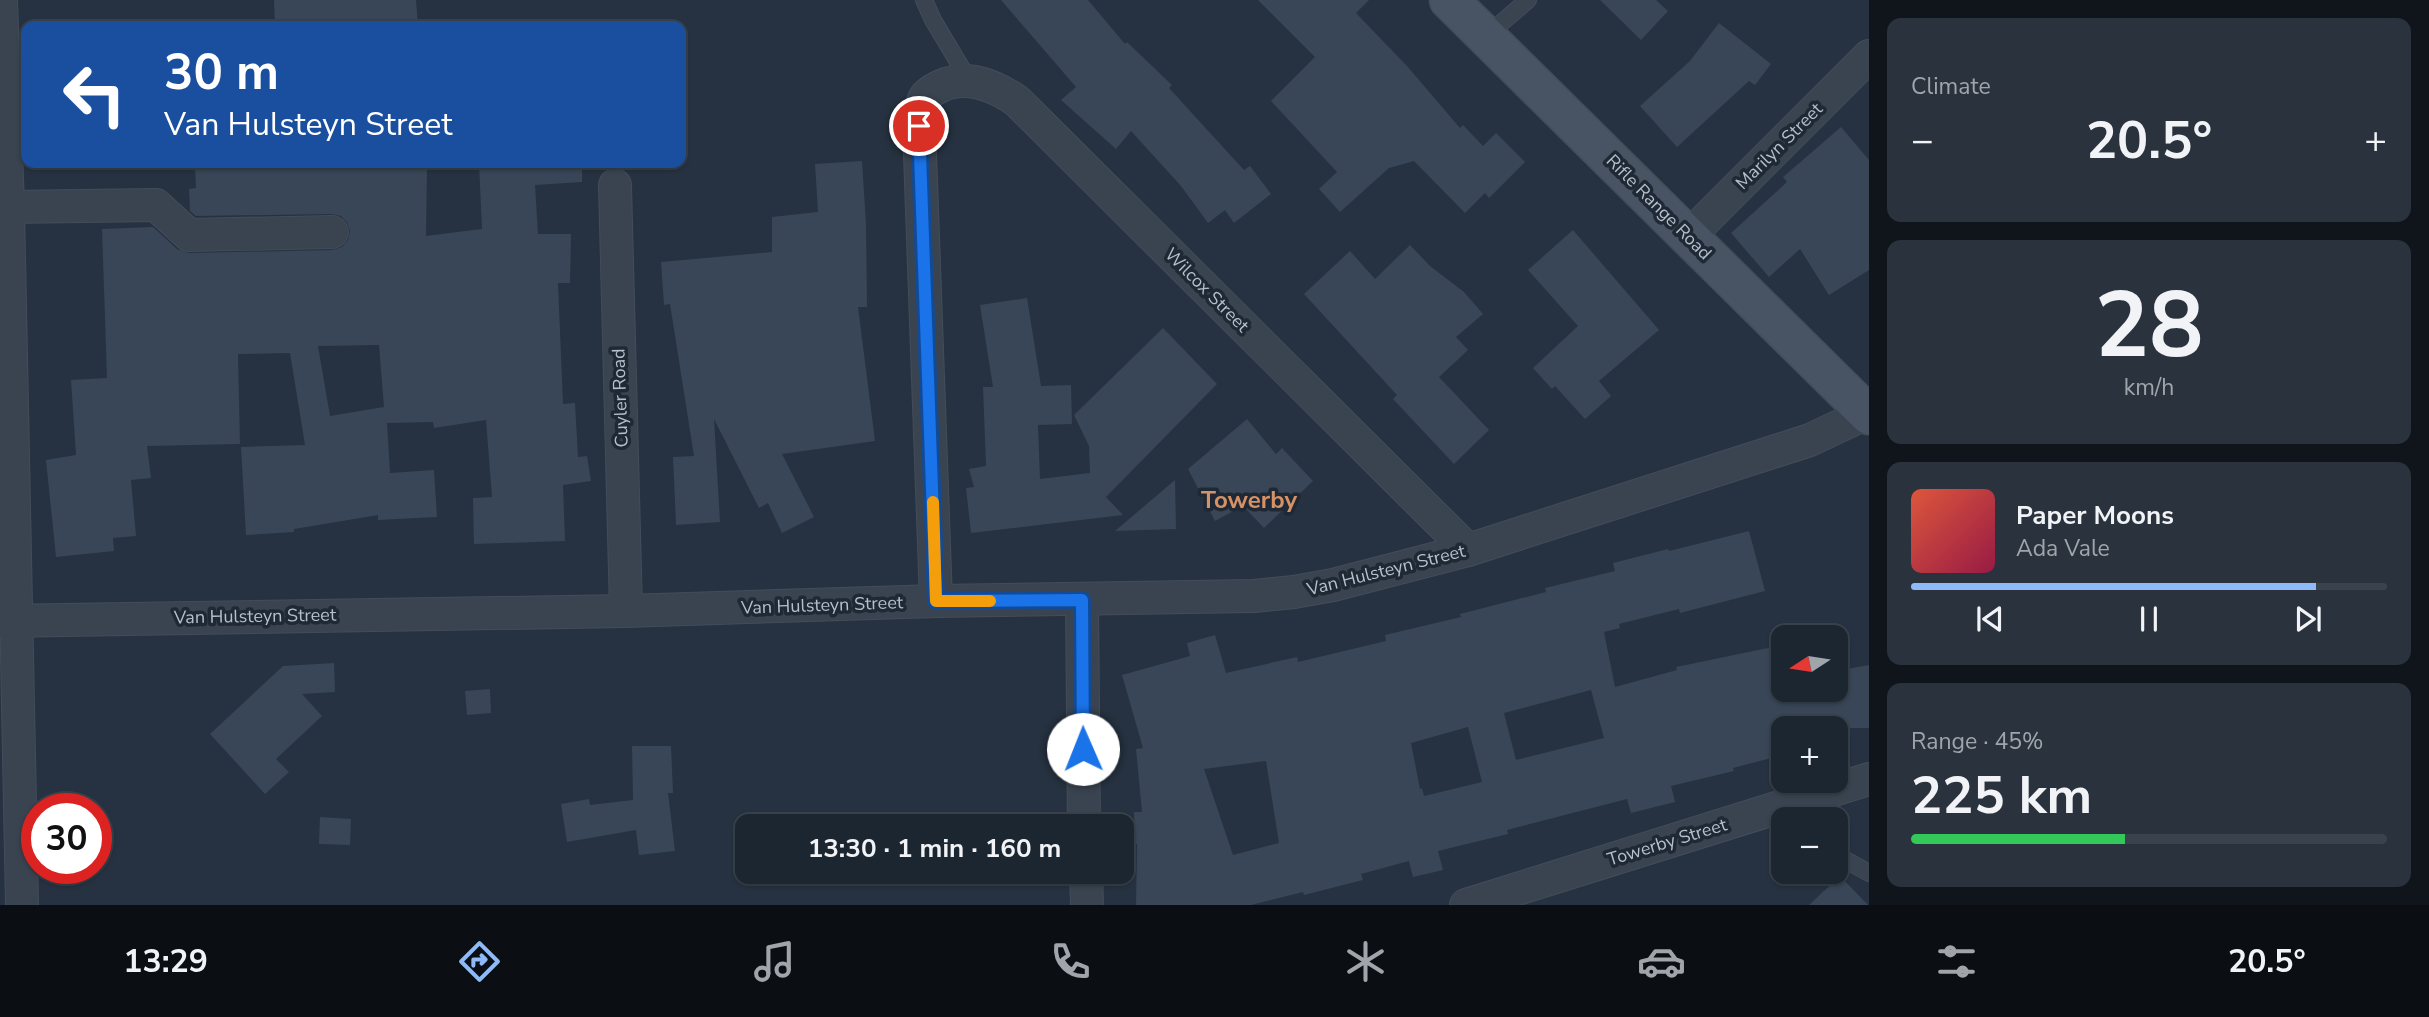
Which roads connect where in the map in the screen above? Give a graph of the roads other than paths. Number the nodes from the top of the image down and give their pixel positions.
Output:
1 (1, 0) edge
2 (924, 0) edge
3 (1449, 0) edge
4 (1528, 0) edge
5 (1485, 37) junction
6 (1869, 56) edge
7 (970, 82) junction
8 (615, 185) dead end
9 (8, 207) junction
10 (332, 232) dead end
11 (1689, 236) junction
12 (1868, 414) edge
13 (1468, 550) junction
14 (1082, 600) junction
15 (936, 601) junction
16 (626, 611) junction
17 (7, 621) edge
18 (1869, 779) edge
19 (1805, 807) edge
20 (1084, 814) edge
21 (1771, 819) edge
22 (1848, 861) edge
23 (1869, 873) edge
24 (1086, 884) edge
25 (22, 905) edge
26 (1087, 905) edge
27 (1466, 905) edge

1 - 9 street
2 - 7 lane
3 - 5 main road, Rifle Range Road
4 - 5 lane
5 - 11 main road, Rifle Range Road
6 - 11 street, Marilyn Street
7 - 13 street, Wilcox Street
7 - 15 street, Wilcox Street
8 - 16 street, Cuyler Road
9 - 10 street
9 - 17 street
11 - 12 main road, Rifle Range Road
12 - 13 street, Van Hulsteyn Street
13 - 14 street, Van Hulsteyn Street
14 - 15 street, Van Hulsteyn Street
14 - 20 street
15 - 16 street, Van Hulsteyn Street
16 - 17 street, Van Hulsteyn Street
17 - 25 street
18 - 19 street, Towerby Street
21 - 27 street, Towerby Street
22 - 23 lane
24 - 26 street

